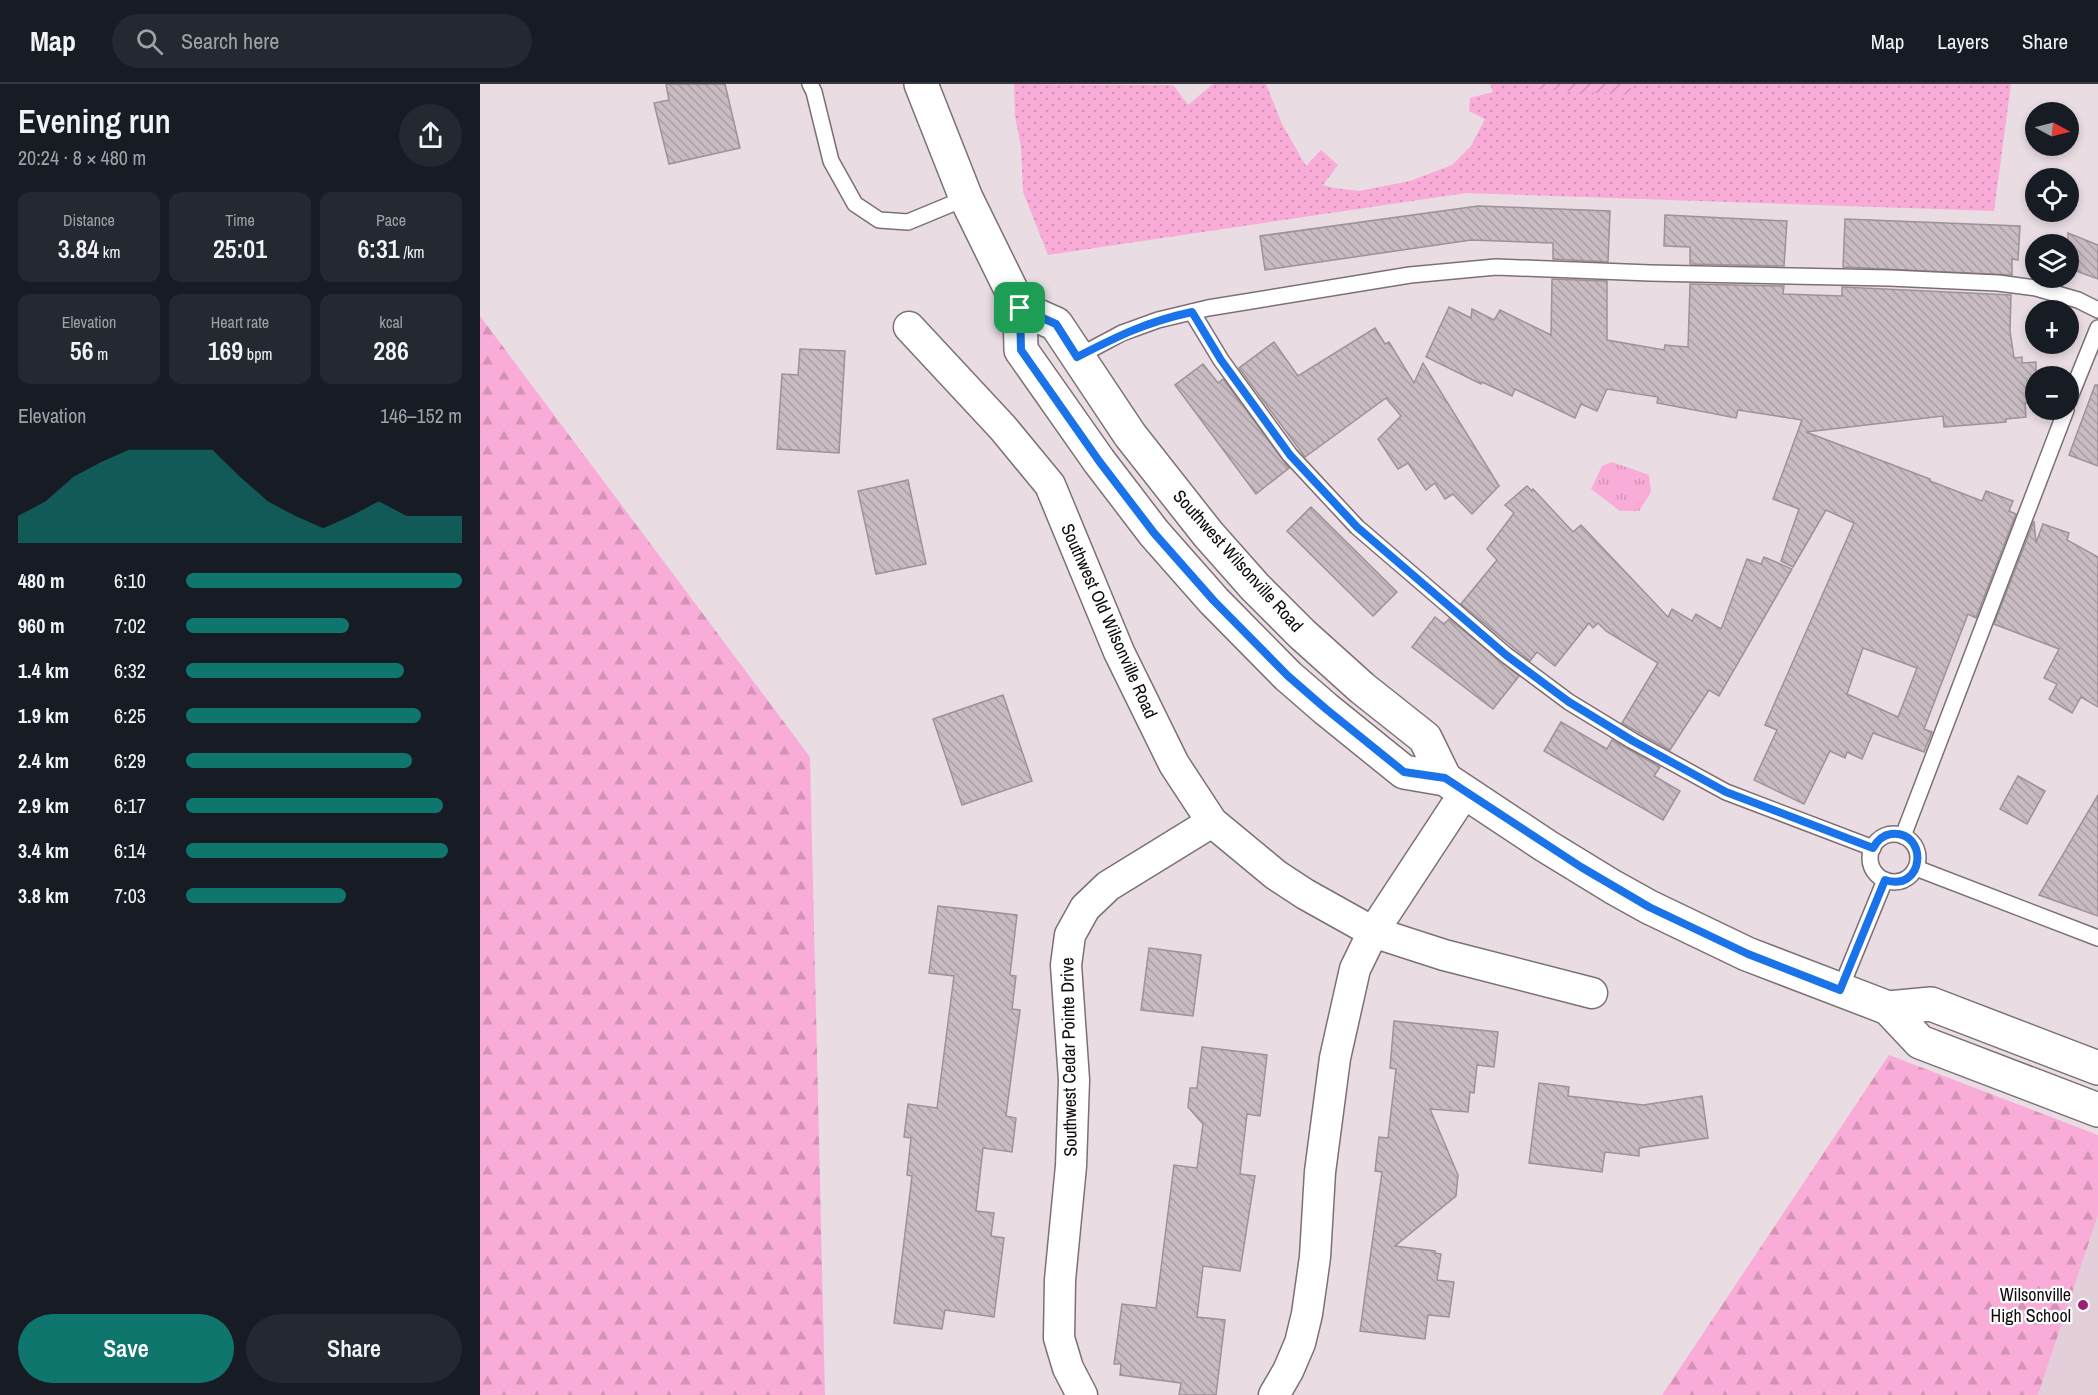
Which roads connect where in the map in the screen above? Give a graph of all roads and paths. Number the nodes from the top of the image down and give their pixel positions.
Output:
1 (810, 84) edge
2 (921, 84) edge
3 (966, 198) junction
4 (1020, 308) junction
5 (2098, 310) edge
6 (1192, 312) junction
7 (909, 327) dead end
8 (2098, 328) edge
9 (1077, 357) junction
10 (2079, 375) edge
11 (2062, 420) edge
12 (1455, 785) junction
13 (1212, 822) junction
14 (1903, 836) junction
15 (1873, 848) junction
16 (1916, 868) junction
17 (1885, 880) junction
18 (1373, 932) junction
19 (2098, 938) edge
20 (1840, 990) junction
21 (1592, 993) dead end
22 (1888, 1008) junction
23 (2098, 1068) edge
24 (2098, 1110) edge
25 (1082, 1395) edge
26 (1274, 1395) edge

1 - 3 lane
2 - 3 main road
3 - 4 main road
4 - 9 main road, Southwest Wilsonville Road
4 - 12 main road
5 - 6 lane
6 - 9 lane
6 - 15 lane
7 - 13 street, Southwest Old Wilsonville Road
8 - 10 lane
9 - 12 main road, Southwest Wilsonville Road
11 - 14 lane
12 - 18 street
12 - 20 main road
13 - 18 street, Southwest Old Wilsonville Road
13 - 25 street, Southwest Cedar Pointe Drive
14 - 15 lane
14 - 16 lane
15 - 17 lane
16 - 17 lane
16 - 19 lane
17 - 20 lane
18 - 21 street, Southwest Old Wilsonville Road
18 - 26 street
20 - 22 main road
22 - 23 main road
22 - 24 main road

